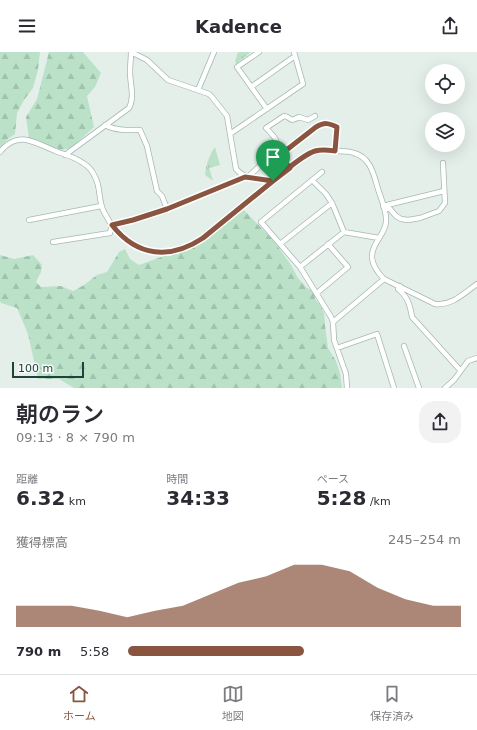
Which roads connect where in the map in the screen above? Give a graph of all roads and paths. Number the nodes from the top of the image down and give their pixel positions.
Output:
1 (131, 52) edge
2 (214, 52) edge
3 (258, 52) edge
4 (294, 54) edge
5 (251, 87) junction
6 (198, 90) junction
7 (267, 109) junction
8 (315, 116) dead end
9 (106, 125) junction
10 (230, 134) junction
11 (335, 151) junction
12 (0, 152) edge
13 (65, 155) junction
14 (443, 163) dead end
15 (290, 168) junction
16 (322, 172) dead end
17 (247, 177) junction
18 (312, 180) junction
19 (273, 181) junction
20 (444, 191) junction
21 (332, 203) junction
22 (101, 206) junction
23 (384, 206) junction
24 (167, 209) junction
25 (29, 220) dead end
26 (112, 225) junction
27 (344, 232) junction
28 (379, 238) junction
29 (53, 242) dead end
30 (280, 244) junction
31 (328, 244) junction
32 (300, 267) junction
33 (384, 279) junction
34 (477, 284) edge
35 (400, 286) junction
36 (317, 293) junction
37 (333, 322) junction
38 (404, 346) dead end
39 (337, 348) junction
40 (477, 358) edge
41 (460, 370) junction
42 (454, 380) junction
43 (347, 388) edge
44 (394, 388) edge
45 (418, 388) edge
46 (445, 388) edge
47 (451, 388) edge

1 - 6 street
1 - 9 street
2 - 6 street
3 - 5 street
4 - 5 street
4 - 7 street
5 - 7 street
6 - 10 street
7 - 10 street
8 - 17 street
9 - 13 street
9 - 24 street
10 - 17 street
11 - 15 street
11 - 15 street
11 - 23 street
12 - 13 street
13 - 22 street
14 - 20 street
15 - 19 street
16 - 18 street
17 - 19 street
17 - 24 street
18 - 21 street
18 - 30 street
19 - 26 street
20 - 23 street
20 - 23 street
21 - 27 street
21 - 30 street
22 - 25 street
22 - 26 street
23 - 28 street
24 - 26 street
26 - 29 street
27 - 28 street
27 - 31 street
28 - 33 street
30 - 32 street
31 - 32 street
31 - 36 street
32 - 36 street
33 - 35 street
33 - 37 street
34 - 35 street
35 - 41 street
36 - 37 street
37 - 39 street
38 - 45 street
39 - 43 street
39 - 44 street
40 - 41 street
41 - 42 street
42 - 46 street
42 - 47 street

